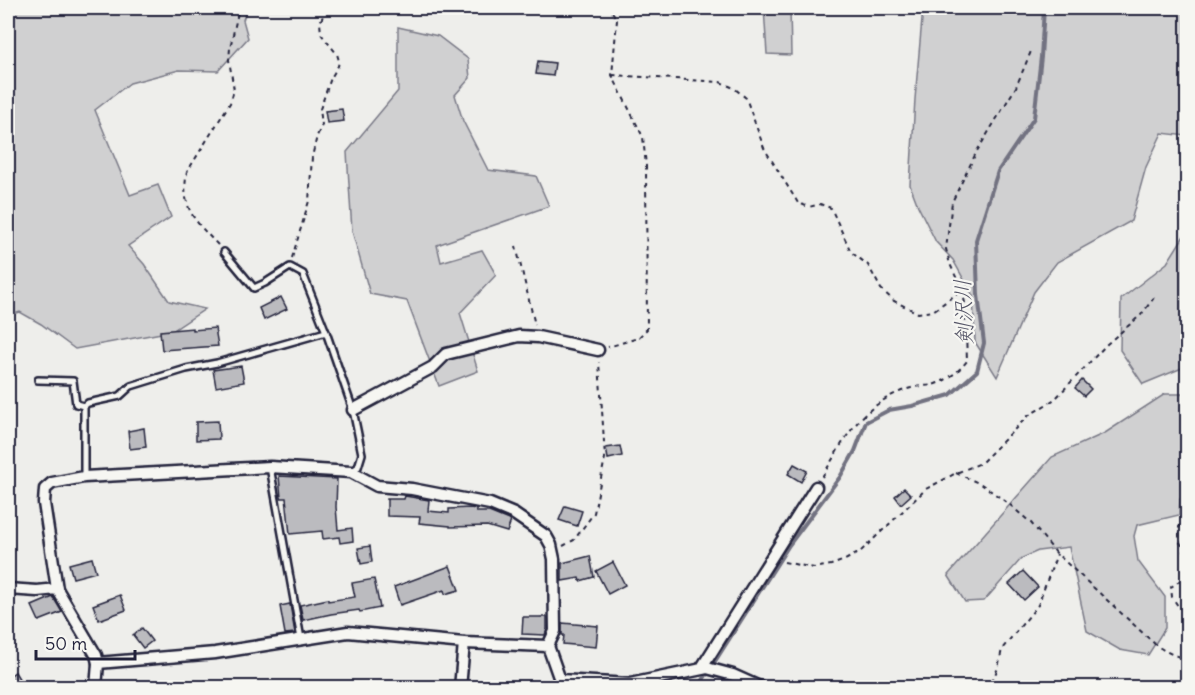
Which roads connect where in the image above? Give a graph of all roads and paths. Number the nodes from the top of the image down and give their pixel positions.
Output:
1 (239, 8) edge
2 (333, 8) edge
3 (604, 8) edge
4 (1032, 49) dead end
5 (612, 75) junction
6 (516, 246) dead end
7 (224, 252) joint
8 (290, 267) junction
9 (962, 291) junction
10 (1156, 295) dead end
11 (326, 332) junction
12 (538, 337) junction
13 (598, 350) junction
14 (38, 380) dead end
15 (84, 406) junction
16 (354, 410) junction
17 (270, 467) junction
18 (351, 472) junction
19 (956, 473) junction
20 (84, 477) junction
21 (816, 487) joint
22 (1188, 519) edge
23 (553, 552) junction
24 (1058, 554) junction
25 (776, 560) junction
26 (1188, 560) edge
27 (1188, 575) edge
28 (8, 589) edge
29 (57, 589) junction
30 (1188, 621) edge
31 (301, 639) junction
32 (464, 643) junction
33 (548, 646) junction
34 (1188, 657) edge
35 (98, 663) junction
36 (708, 669) junction
37 (96, 687) edge
38 (460, 687) edge
39 (762, 687) edge
40 (985, 687) edge

1 - 7 path
2 - 8 path
3 - 5 path
4 - 9 path
5 - 9 path
5 - 13 path
6 - 12 path
7 - 8 lane
8 - 11 lane
9 - 21 path
10 - 19 path
11 - 15 lane
11 - 16 lane
12 - 13 street
12 - 16 street
13 - 23 path
14 - 15 lane
15 - 20 lane
16 - 18 lane
17 - 18 street
17 - 20 street
17 - 31 lane
18 - 23 street
19 - 24 path
19 - 25 path
20 - 29 street
21 - 25 street
22 - 26 path
23 - 33 street
24 - 34 path
24 - 40 path
25 - 36 street
27 - 30 path
28 - 29 street
29 - 35 street
31 - 32 street
31 - 35 street
32 - 33 street
32 - 38 street
33 - 36 street
35 - 37 street
36 - 39 street

